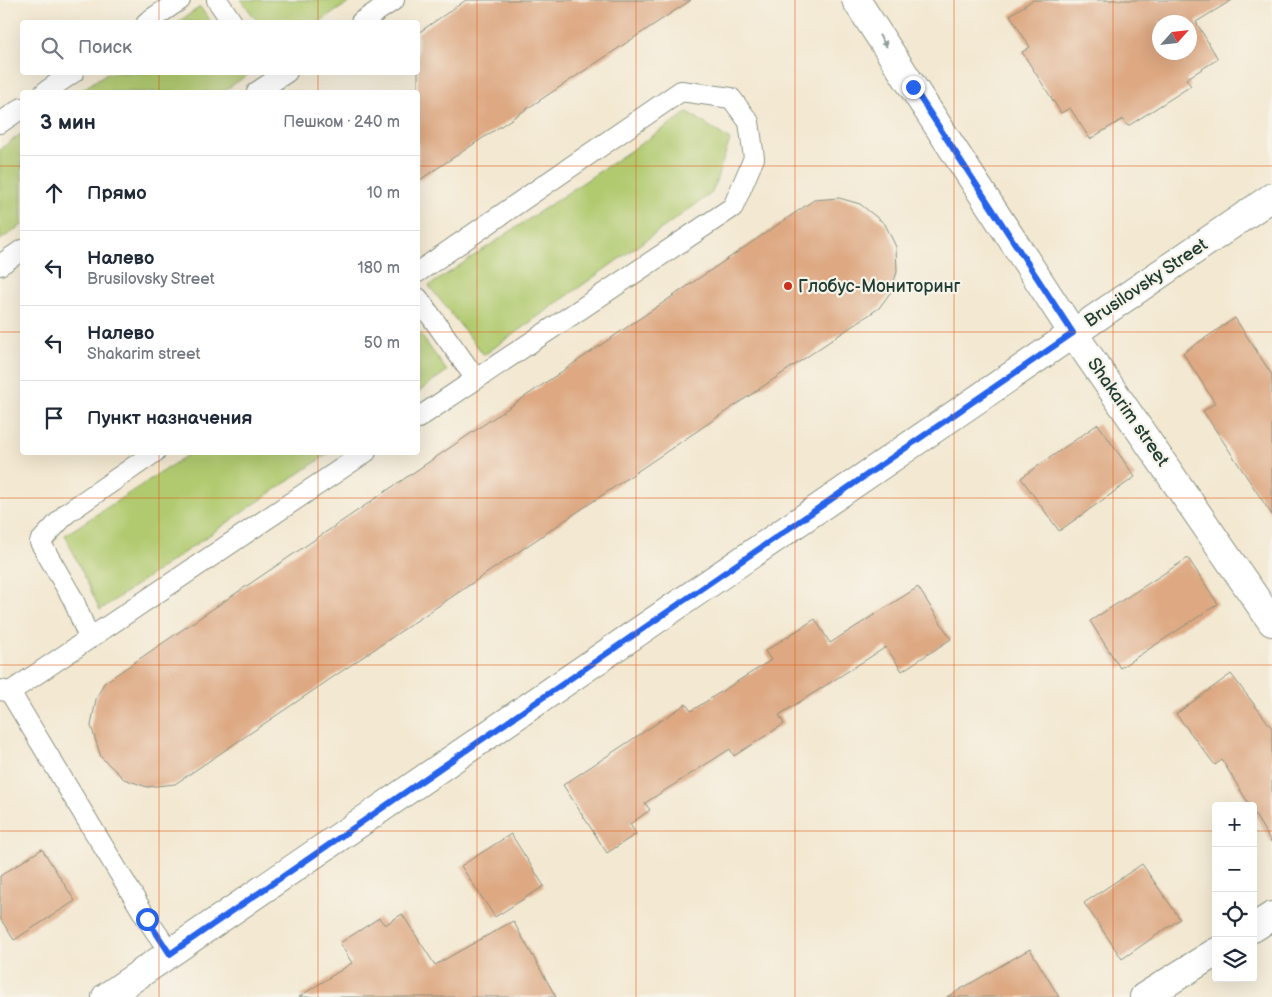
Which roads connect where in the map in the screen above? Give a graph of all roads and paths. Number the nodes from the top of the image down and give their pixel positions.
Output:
1 (180, 0) edge
2 (217, 0) edge
3 (394, 0) edge
4 (856, 0) edge
5 (150, 20) edge
6 (231, 20) edge
7 (364, 20) edge
8 (70, 75) edge
9 (48, 90) edge
10 (20, 109) edge
11 (0, 123) edge
12 (1272, 197) edge
13 (20, 251) edge
14 (0, 265) edge
15 (420, 271) edge
16 (420, 301) edge
17 (1073, 333) junction
18 (476, 379) junction
19 (420, 417) edge
20 (151, 455) edge
21 (362, 455) edge
22 (1272, 622) edge
23 (89, 638) junction
24 (5, 691) edge
25 (1272, 916) edge
26 (1257, 925) edge
27 (170, 954) junction
28 (1212, 954) edge
29 (106, 997) edge
30 (1144, 997) edge

1 - 5 lane
2 - 6 lane
3 - 7 lane
4 -> 17 street, Shakarim street
8 - 9 lane
10 - 11 lane
12 - 17 street, Brusilovsky Street
13 - 14 lane
15 - 18 lane
16 - 18 lane
17 - 22 street, Shakarim street
17 - 27 street, Brusilovsky Street
18 - 19 lane
20 - 23 lane
21 - 23 lane
23 - 24 lane
24 - 27 lane
25 - 26 street
27 - 29 street, Brusilovsky Street
28 - 30 street

